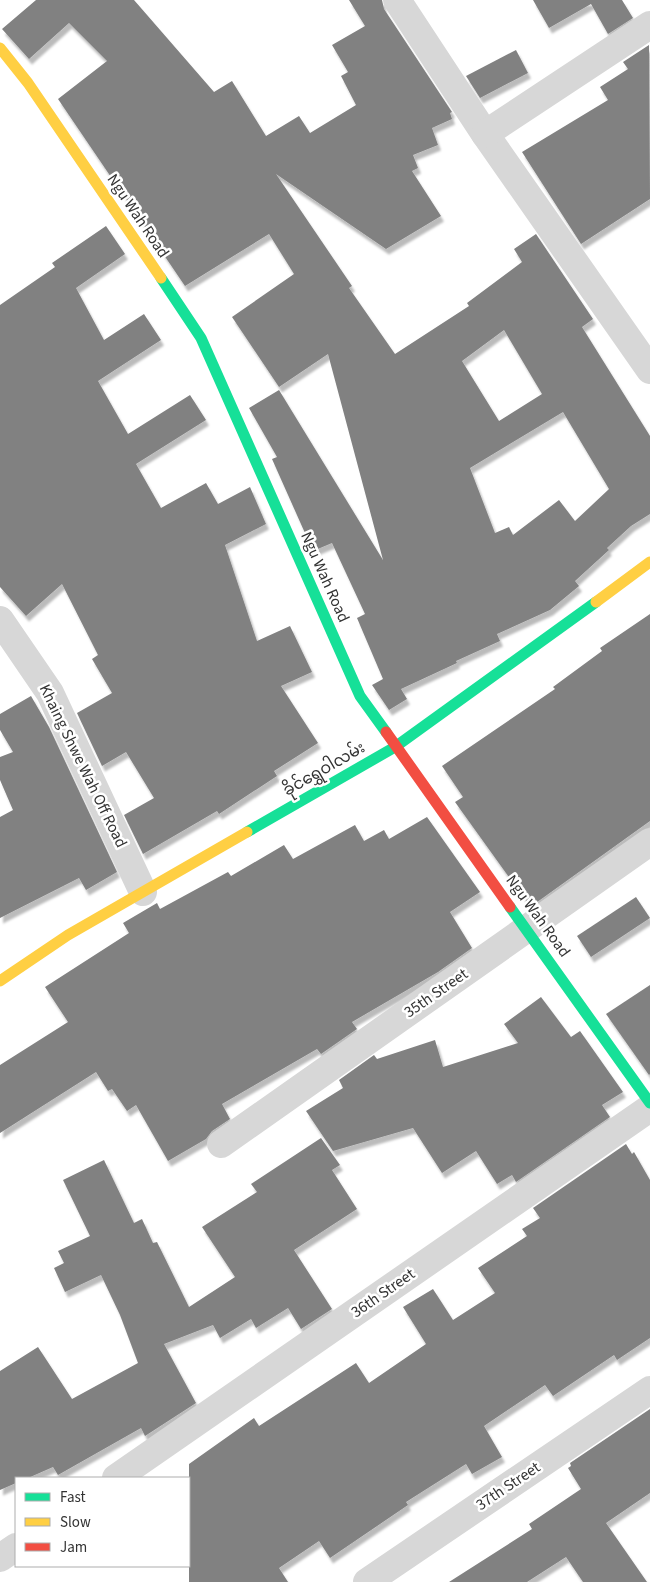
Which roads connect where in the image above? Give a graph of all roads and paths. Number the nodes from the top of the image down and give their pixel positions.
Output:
1 (397, 0) edge
2 (650, 26) edge
3 (0, 48) edge
4 (485, 134) junction
5 (650, 370) edge
6 (650, 562) edge
7 (0, 620) edge
8 (395, 747) junction
9 (650, 842) edge
10 (143, 892) junction
11 (528, 928) junction
12 (0, 981) edge
13 (650, 1103) edge
14 (650, 1108) edge
15 (221, 1144) dead end
16 (650, 1390) edge
17 (117, 1477) edge
18 (15, 1548) edge
19 (0, 1558) edge
20 (367, 1582) edge

1 - 4 street
2 - 4 street
3 - 8 street, Ngu Wah Road
4 - 5 street
6 - 8 street, ခိုင်ရွှေဝါလမ်း
7 - 10 street, Khaing Shwe Wah Off Road
8 - 10 street, ခိုင်ရွှေဝါလမ်း
8 - 11 street, Ngu Wah Road
9 - 11 street, 35th Street
10 - 12 street, ခိုင်ရွှေဝါလမ်း
11 - 13 street, Ngu Wah Road
11 - 15 street, 35th Street
14 - 17 street, 36th Street
16 - 20 street, 37th Street
18 - 19 street

